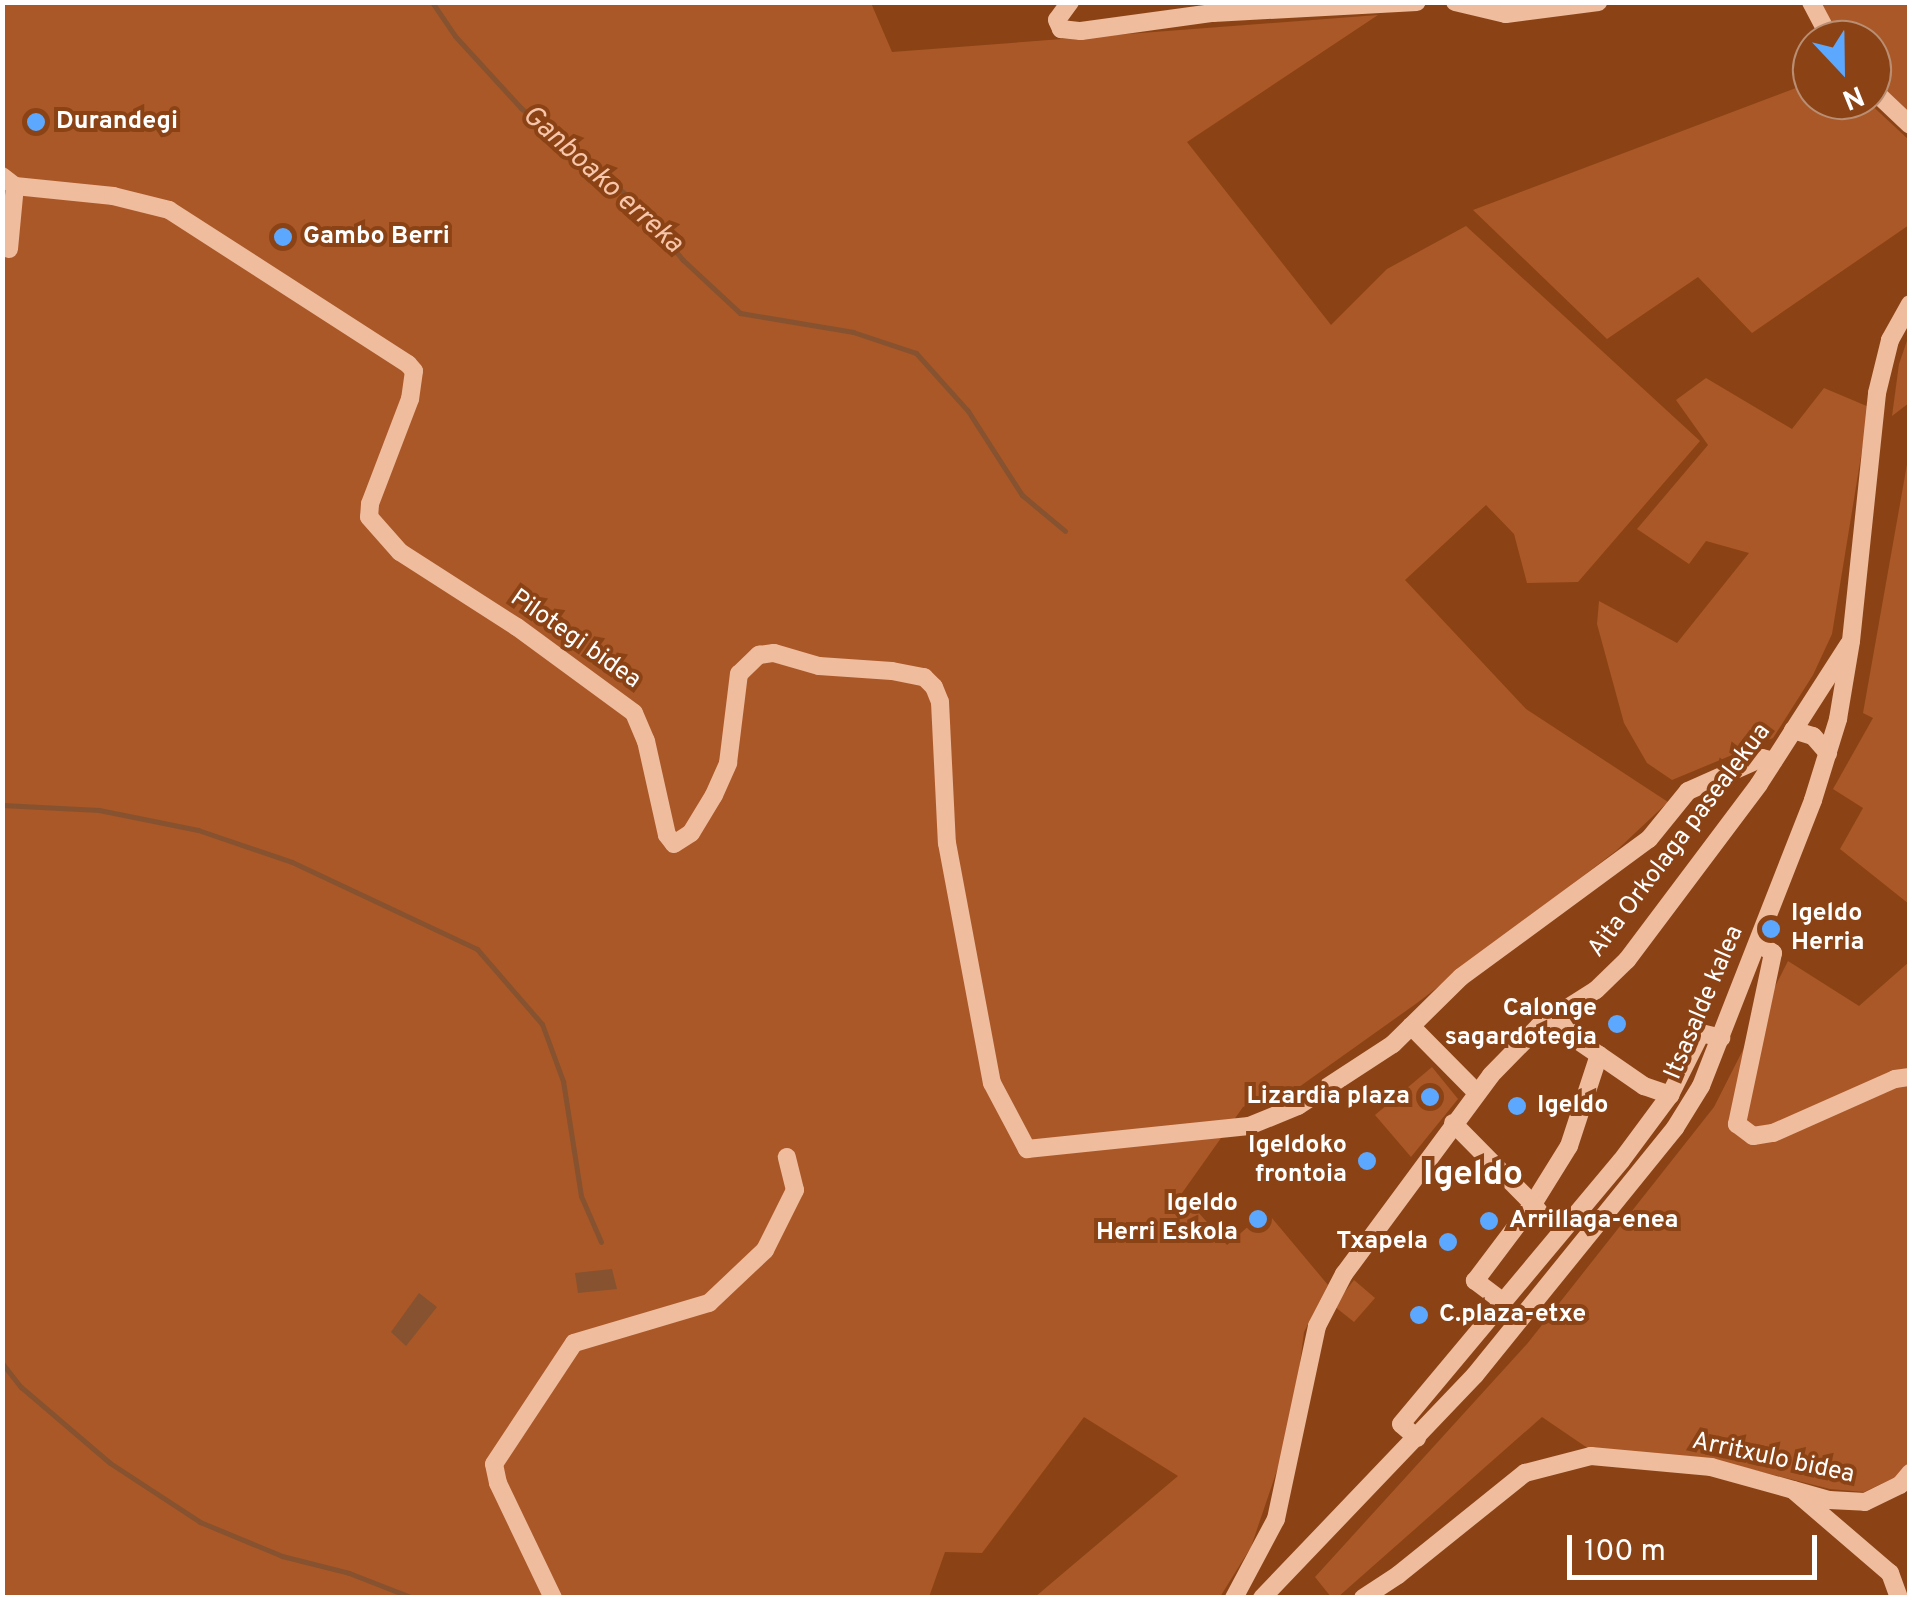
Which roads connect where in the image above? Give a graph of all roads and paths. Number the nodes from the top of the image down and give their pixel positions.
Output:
1 (1070, 2) edge
2 (1417, 2) edge
3 (1455, 2) edge
4 (1598, 2) edge
5 (9, 181) edge
6 (9, 249) dead end
7 (1910, 304) edge
8 (1851, 641) junction
9 (1793, 730) junction
10 (1828, 753) junction
11 (1774, 761) junction
12 (1758, 943) junction
13 (1556, 1015) junction
14 (1411, 1026) junction
15 (1721, 1038) junction
16 (1598, 1055) junction
17 (1910, 1076) edge
18 (1477, 1093) junction
19 (1670, 1095) junction
20 (1453, 1123) junction
21 (787, 1157) dead end
22 (1538, 1211) junction
23 (1502, 1301) junction
24 (1417, 1438) junction
25 (1910, 1473) edge
26 (1793, 1490) junction
27 (554, 1598) edge
28 (1234, 1598) edge
29 (1262, 1598) edge
30 (1363, 1598) edge
31 (1899, 1598) edge

1 - 2 street
3 - 4 street
5 - 6 street
5 - 14 street, Pilotegi bidea
7 - 8 street, Aita Orkolaga pasealekua
8 - 9 street, Aita Orkolaga pasealekua
8 - 10 street, Itsasalde kalea
9 - 10 street
9 - 11 street, Aita Orkolaga pasealekua
10 - 12 street, Itsasalde kalea
11 - 13 street, Aita Orkolaga pasealekua
11 - 14 street
12 - 15 street, Itsasalde kalea
12 - 17 street
13 - 16 street
13 - 18 street, Aita Orkolaga pasealekua
14 - 18 street
15 - 19 street
15 - 24 street, Itsasalde kalea
16 - 19 street
16 - 22 street
18 - 20 street, Aita Orkolaga pasealekua
19 - 23 street
20 - 22 street
20 - 28 street, Aita Orkolaga pasealekua
21 - 27 street
22 - 23 street
23 - 24 street
24 - 29 street, Itsasalde kalea
25 - 26 street, Arritxulo bidea
26 - 30 street, Arritxulo bidea
26 - 31 street

